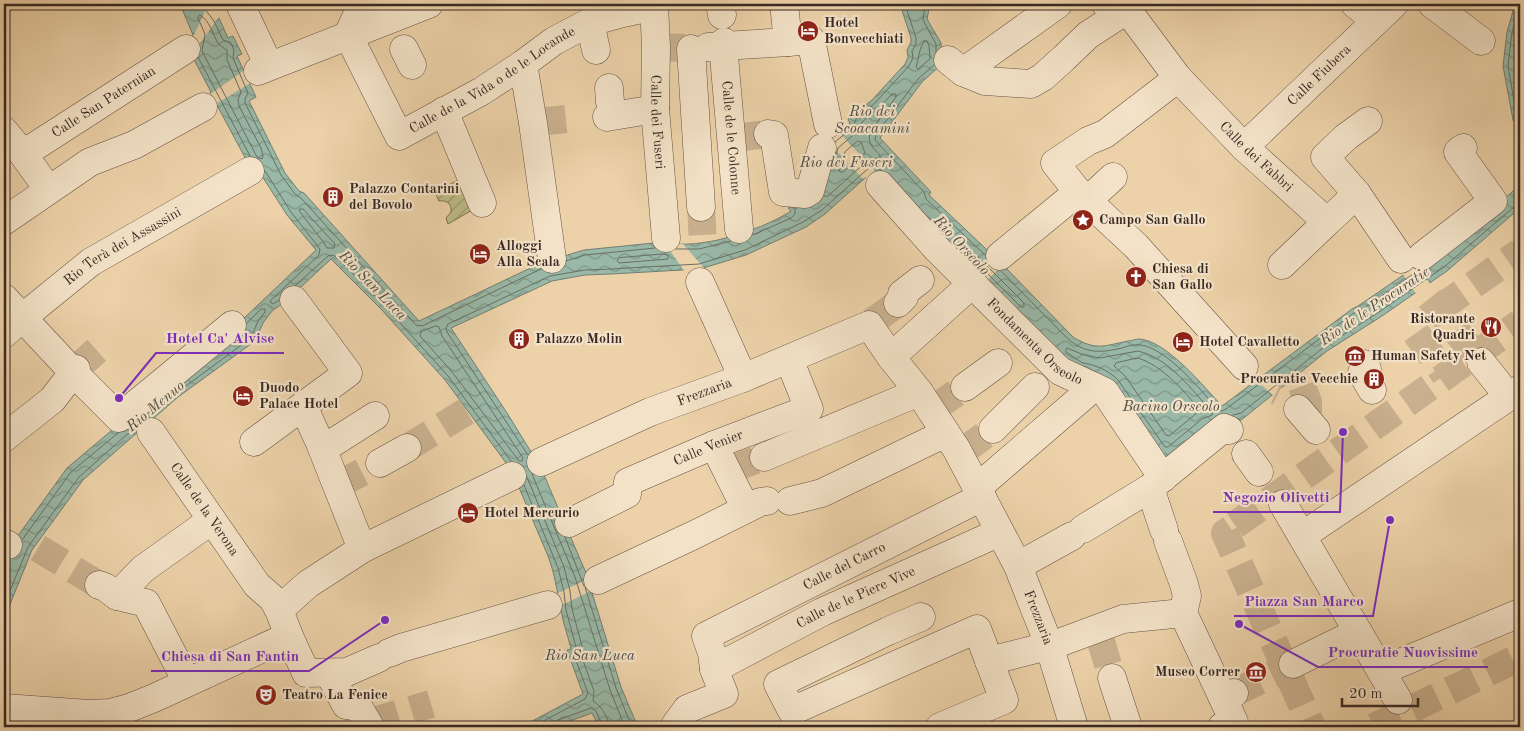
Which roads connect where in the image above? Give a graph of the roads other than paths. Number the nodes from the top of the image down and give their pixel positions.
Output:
1 (232, 4) edge
2 (362, 4) edge
3 (429, 4) edge
4 (784, 4) edge
5 (1058, 4) edge
6 (1355, 4) edge
7 (1432, 4) edge
8 (654, 5) edge
9 (1121, 7) edge
10 (1385, 12) edge
11 (590, 22) junction
12 (350, 40) junction
13 (1481, 41) dead end
14 (788, 42) junction
15 (724, 44) junction
16 (673, 48) junction
17 (186, 49) dead end
18 (596, 50) dead end
19 (523, 64) junction
20 (1178, 78) junction
21 (203, 107) dead end
22 (610, 107) dead end
23 (655, 109) junction
24 (444, 110) junction
25 (1368, 121) dead end
26 (4, 131) edge
27 (768, 134) dead end
28 (1244, 147) junction
29 (1463, 148) dead end
30 (23, 154) junction
31 (250, 171) dead end
32 (1113, 177) dead end
33 (880, 185) dead end
34 (48, 189) junction
35 (1357, 194) junction
36 (1083, 196) junction
37 (482, 203) dead end
38 (701, 207) tunnel mouth
39 (4, 221) edge
40 (1327, 222) junction
41 (739, 229) dead end
42 (666, 238) dead end
43 (1000, 256) dead end
44 (552, 259) dead end
45 (1282, 265) dead end
46 (920, 280) dead end
47 (700, 282) dead end
48 (973, 283) junction
49 (4, 298) edge
50 (294, 300) dead end
51 (898, 303) tunnel mouth
52 (232, 325) dead end
53 (13, 326) edge
54 (891, 357) junction
55 (790, 358) junction
56 (998, 362) dead end
57 (1481, 362) tunnel mouth
58 (1364, 364) dead end
59 (1244, 366) dead end
60 (75, 372) junction
61 (743, 378) junction
62 (965, 387) tunnel mouth
63 (1094, 387) junction
64 (1035, 388) dead end
65 (1372, 390) dead end
66 (1515, 393) edge
67 (928, 404) junction
68 (304, 406) junction
69 (1298, 409) tunnel mouth
70 (375, 416) dead end
71 (992, 428) tunnel mouth
72 (1229, 430) dead end
73 (1316, 430) dead end
74 (152, 432) dead end
75 (4, 438) edge
76 (254, 442) dead end
77 (714, 445) junction
78 (956, 446) junction
79 (406, 448) tunnel mouth
80 (323, 449) junction
81 (764, 457) tunnel mouth
82 (380, 462) tunnel mouth
83 (541, 462) dead end
84 (512, 476) dead end
85 (1156, 483) junction
86 (980, 493) junction
87 (768, 504) junction
88 (1283, 504) dead end
89 (208, 523) junction
90 (569, 523) dead end
91 (1000, 532) junction
92 (1302, 536) junction
93 (362, 546) junction
94 (1018, 566) junction
95 (598, 580) dead end
96 (548, 605) dead end
97 (1178, 608) junction
98 (279, 610) junction
99 (1520, 612) edge
100 (921, 617) dead end
101 (1358, 632) junction
102 (290, 636) junction
103 (1052, 645) junction
104 (992, 660) junction
105 (1293, 664) tunnel mouth
106 (714, 669) junction
107 (1382, 671) junction
108 (338, 673) junction
109 (1112, 678) tunnel mouth
110 (188, 682) junction
111 (1398, 700) dead end
112 (4, 708) edge
113 (366, 720) edge
114 (1231, 726) edge
115 (674, 727) edge
116 (940, 727) edge
117 (1074, 727) edge
118 (1128, 727) edge

1 - 12 street
2 - 12 street
3 - 12 street
4 - 14 street
5 - 9 street
6 - 10 street
7 - 13 street
8 - 11 street, Calle de la Vida o de le Locande
8 - 16 street, Calle dei Fuseri
9 - 20 street, Calle dei Fabbri
10 - 28 street, Calle Fiubera
11 - 18 street
11 - 19 street, Calle de la Vida o de le Locande
12 - 24 street, Calle de la Vida o de le Locande
14 - 15 street
14 - 27 street
15 - 16 street
15 - 41 street, Calle de le Colonne
16 - 23 street, Calle dei Fuseri
16 - 38 street
17 - 30 street, Calle San Paternian
19 - 24 street, Calle de la Vida o de le Locande
19 - 44 street
20 - 28 street, Calle dei Fabbri
20 - 36 street
21 - 34 street
22 - 23 street
23 - 42 street, Calle dei Fuseri
24 - 37 street
25 - 35 street
26 - 30 street
28 - 40 street, Calle dei Fabbri
29 - 35 street
30 - 34 street
31 - 53 street, Rio Terà dei Assassini
32 - 36 street
33 - 48 street, Fondamenta Orseolo
34 - 39 street
35 - 40 street
36 - 43 street
36 - 59 street
40 - 45 street
46 - 51 street
47 - 61 street
48 - 54 street
48 - 63 street, Fondamenta Orseolo
49 - 53 street
50 - 68 street
52 - 60 street
53 - 60 street
54 - 55 street, Frezzaria
54 - 67 street, Frezzaria
55 - 61 street, Frezzaria
55 - 77 street, Calle Venier
56 - 62 street
57 - 66 street
58 - 65 street
60 - 75 street
61 - 83 street, Frezzaria
63 - 85 street, Fondamenta Orseolo
63 - 86 street, Calle del Carro
64 - 71 street
66 - 92 street
67 - 78 street, Frezzaria
67 - 81 street
68 - 76 street
68 - 80 street
69 - 73 street
70 - 80 street
72 - 85 street
74 - 89 street, Calle de la Verona
77 - 87 street
77 - 90 street, Calle Venier
78 - 86 street, Frezzaria
78 - 87 street
79 - 82 street
80 - 93 street
84 - 93 street
85 - 94 street
85 - 97 street, Fondamenta Orseolo
86 - 91 street, Frezzaria
86 - 106 street, Calle del Carro
87 - 95 street
88 - 92 street
89 - 98 street, Calle de la Verona
89 - 110 street
91 - 94 street, Frezzaria
91 - 106 street, Calle de le Piere Vive
92 - 101 street
93 - 98 street
94 - 103 street, Frezzaria
96 - 108 street
97 - 103 street
97 - 114 street, Fondamenta Orseolo
98 - 102 street, Calle de la Verona
99 - 107 street
100 - 104 street
101 - 105 street
101 - 107 street
102 - 108 street, Calle de la Verona
102 - 110 street
103 - 104 street
103 - 117 street, Frezzaria
104 - 116 street
106 - 115 street
107 - 111 street
108 - 113 street
109 - 118 street
110 - 112 street

